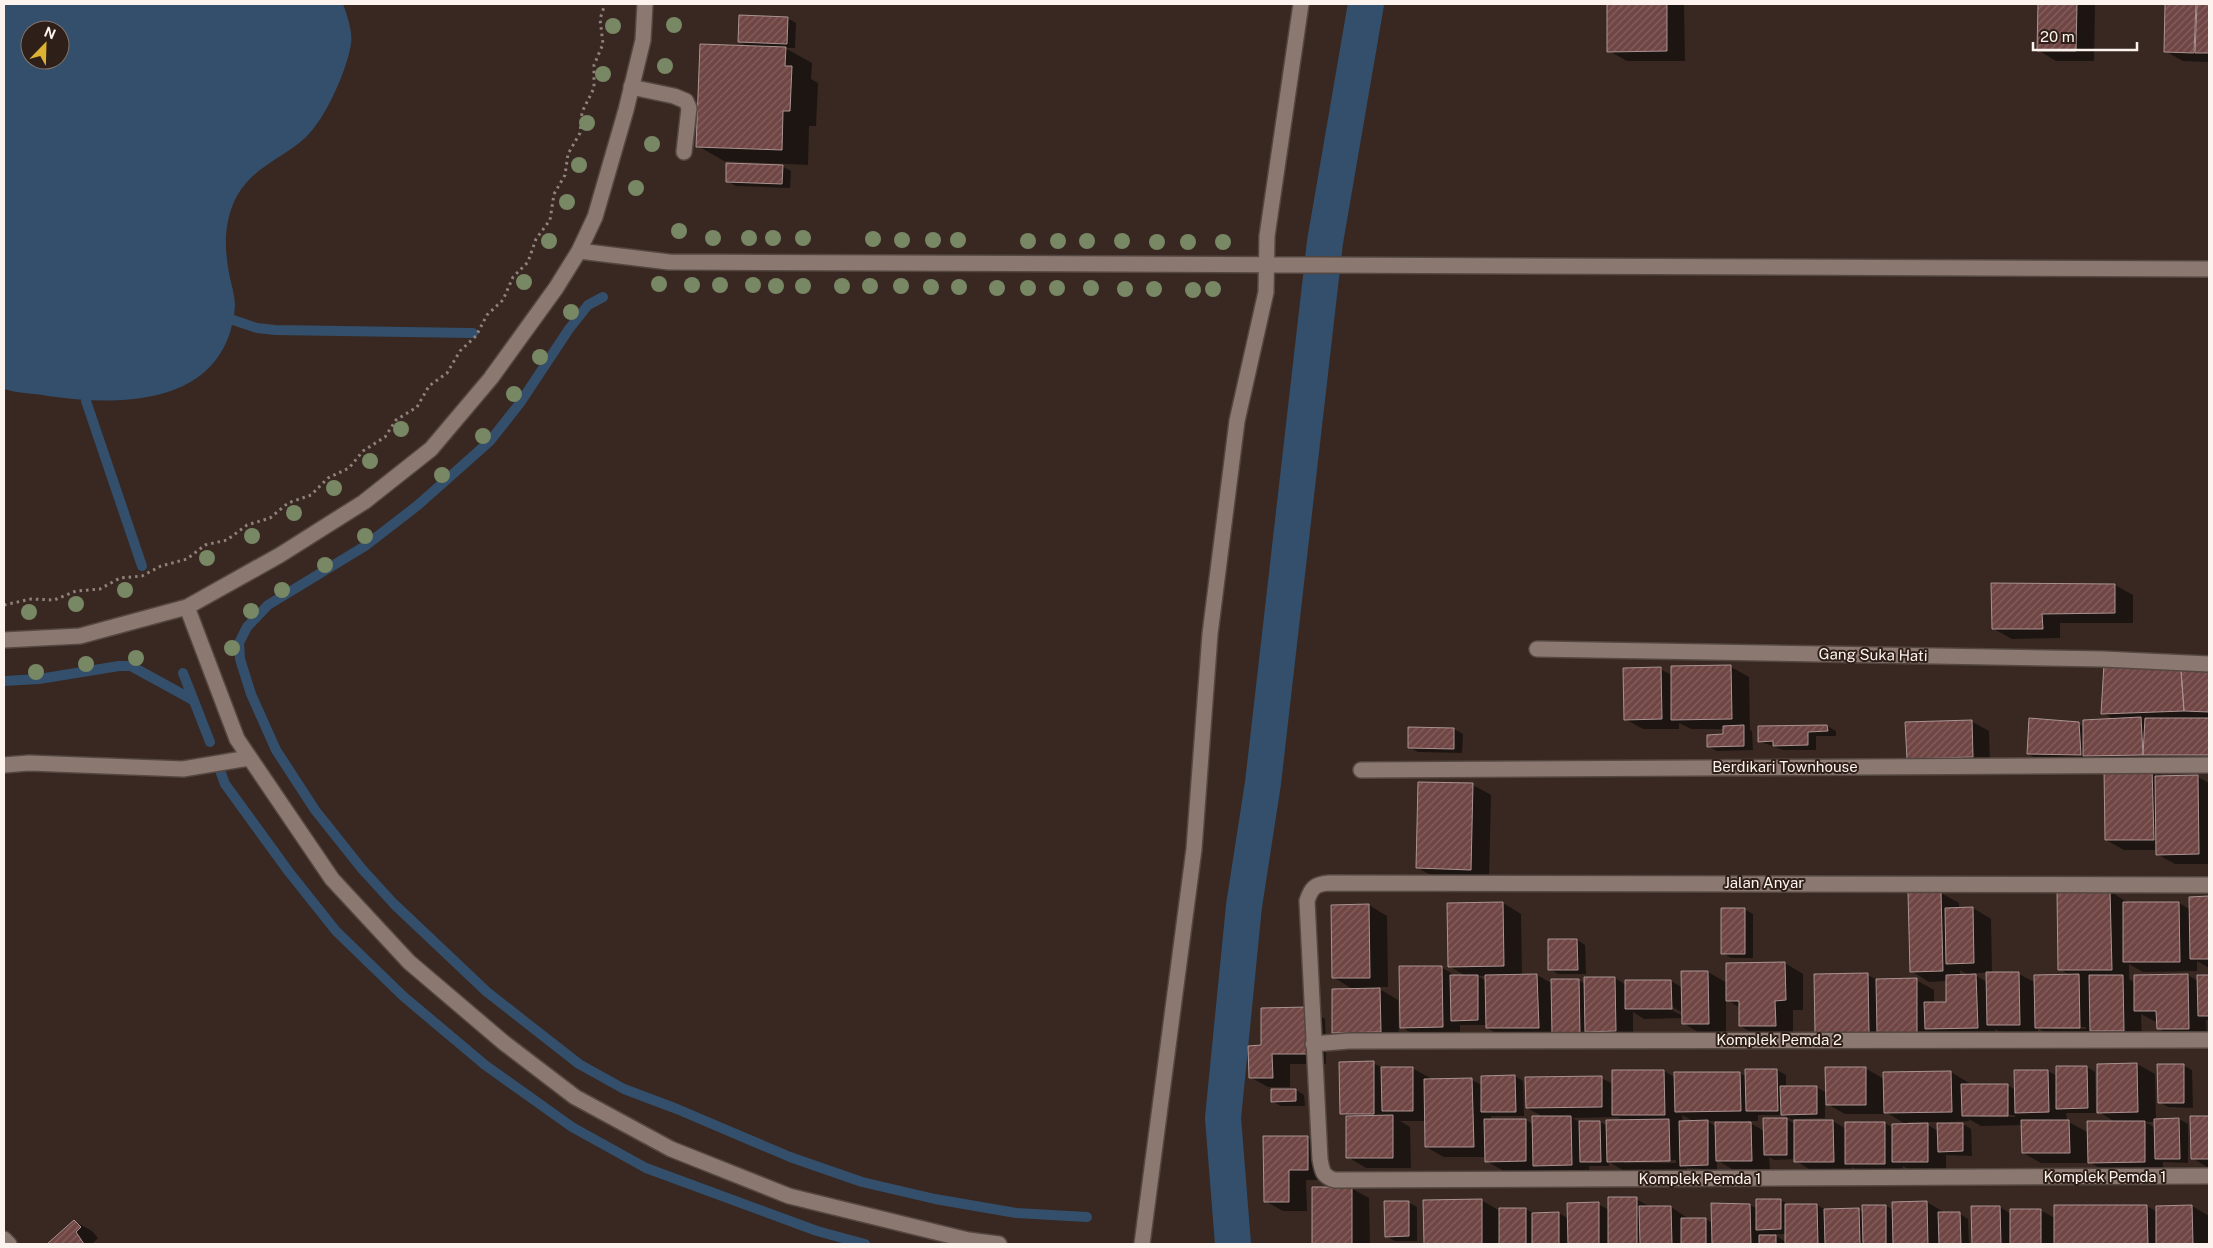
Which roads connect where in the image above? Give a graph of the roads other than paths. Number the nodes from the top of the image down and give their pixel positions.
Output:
1 (645, 4) edge
2 (1301, 4) edge
3 (631, 87) junction
4 (684, 152) dead end
5 (579, 251) junction
6 (1274, 266) junction
7 (2209, 269) edge
8 (187, 607) junction
9 (4, 640) edge
10 (1537, 649) dead end
11 (2209, 664) edge
12 (249, 758) junction
13 (2209, 764) edge
14 (4, 765) edge
15 (1361, 770) dead end
16 (2209, 885) edge
17 (2209, 1040) edge
18 (1313, 1044) junction
19 (2209, 1176) edge
20 (4, 1239) edge
21 (9, 1244) edge
22 (999, 1244) edge
23 (1142, 1244) edge

1 - 3 street
2 - 6 street
3 - 4 street
3 - 5 street
5 - 6 street
5 - 8 street
6 - 7 street
6 - 23 street
8 - 9 street
8 - 12 street
10 - 11 street, Gang Suka Hati
12 - 14 street
12 - 22 street
13 - 15 street, Berdikari Townhouse
16 - 18 street, Jalan Anyar
17 - 18 street, Komplek Pemda 2
18 - 19 street, Komplek Pemda 1
20 - 21 street

